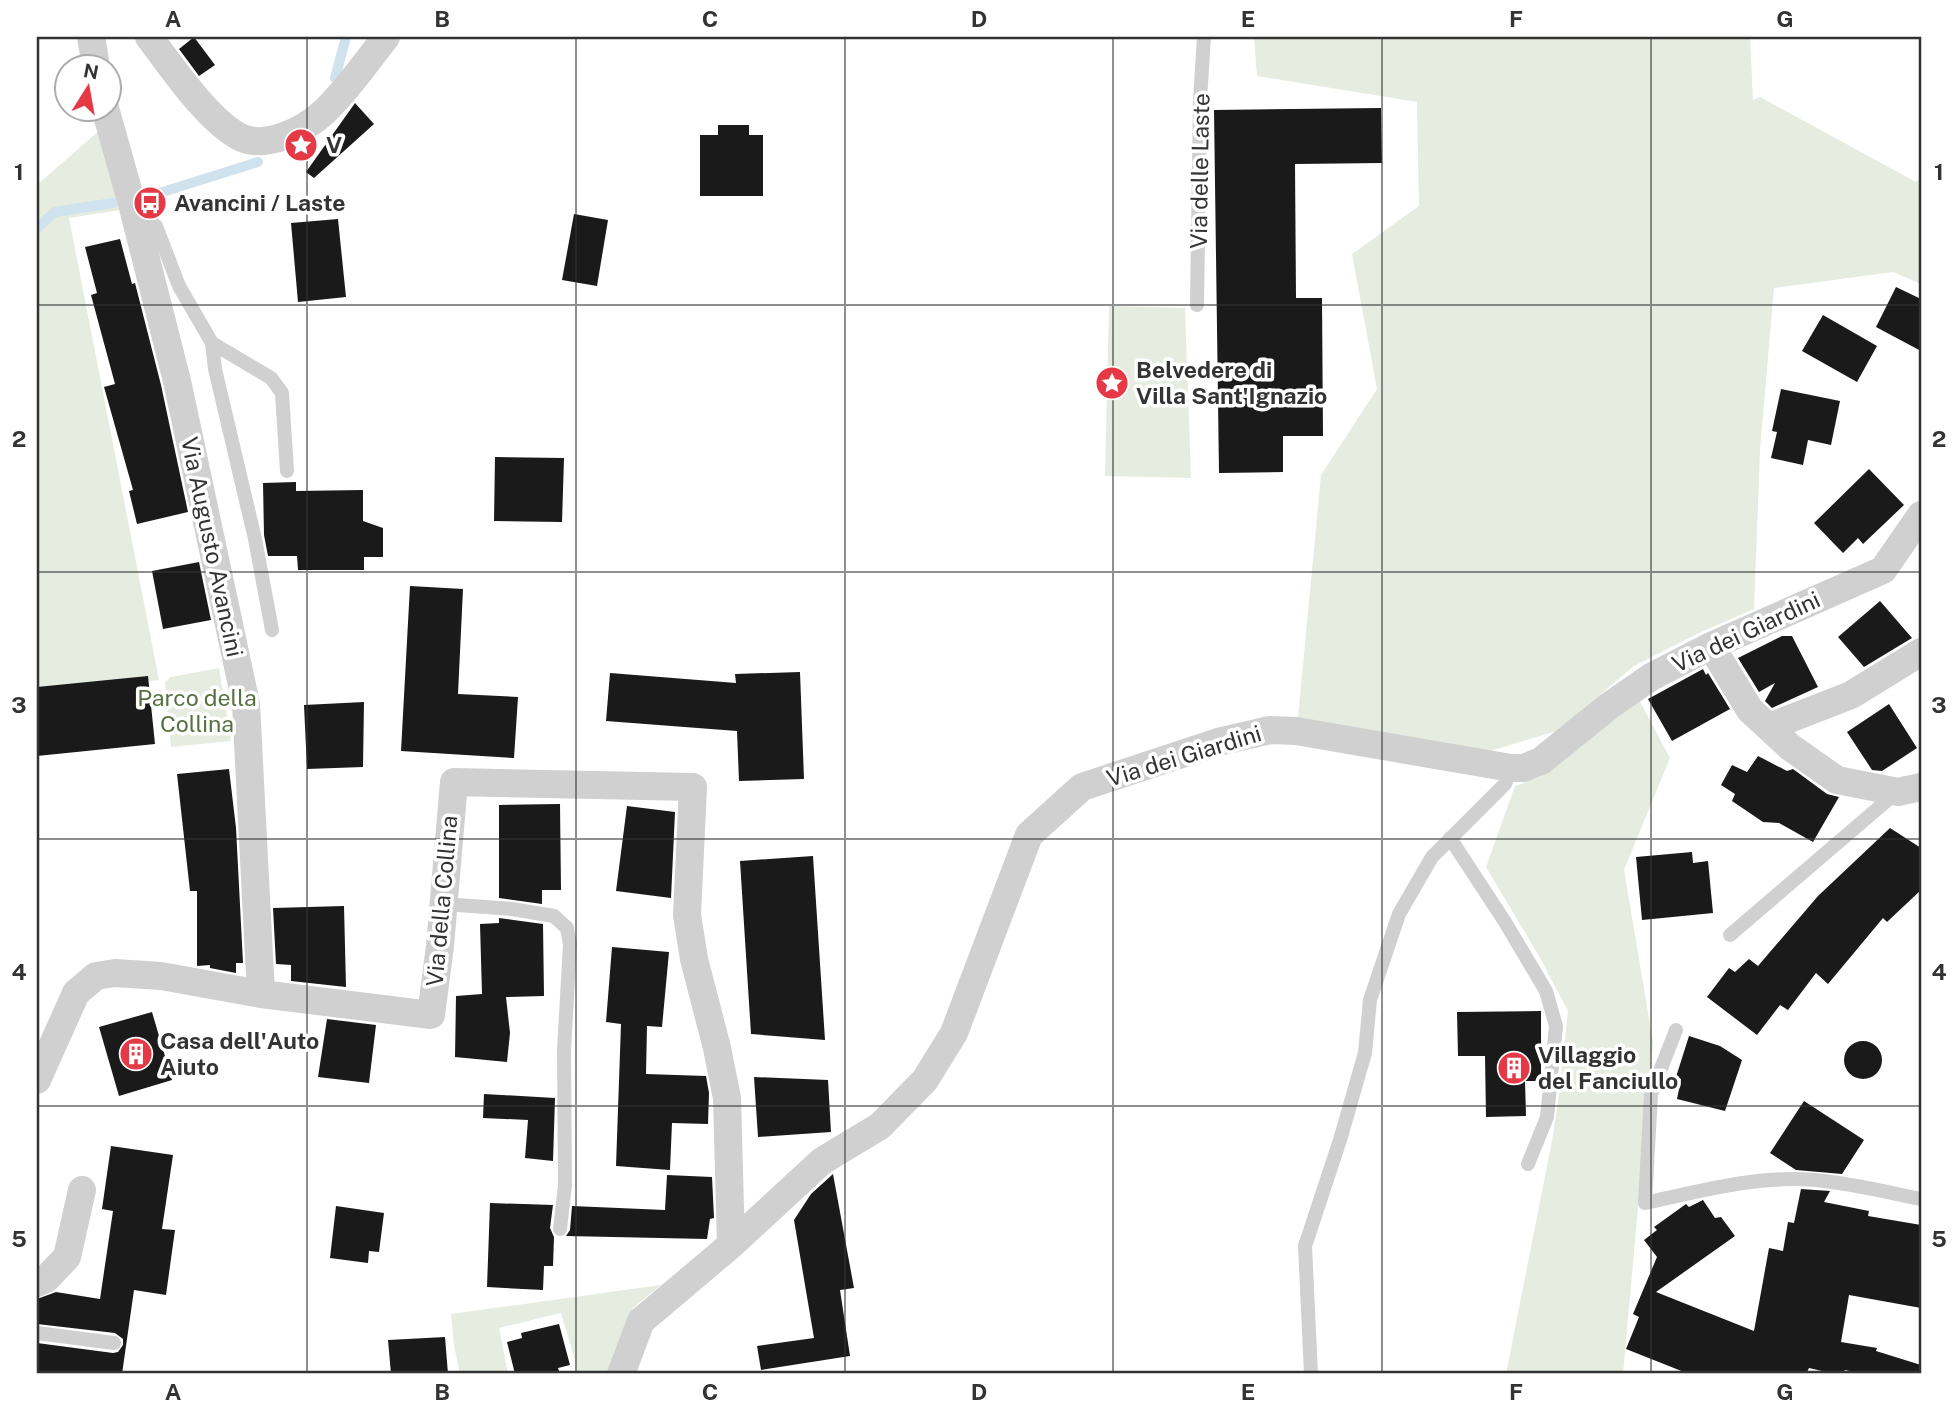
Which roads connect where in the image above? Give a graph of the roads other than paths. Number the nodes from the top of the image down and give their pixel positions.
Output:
1 (149, 37) edge
2 (386, 37) edge
3 (1204, 37) edge
4 (109, 122) edge
5 (132, 205) junction
6 (1198, 305) dead end
7 (212, 343) junction
8 (288, 471) dead end
9 (1921, 515) edge
10 (272, 631) dead end
11 (1711, 646) junction
12 (1921, 652) edge
13 (1769, 727) junction
14 (1511, 768) junction
15 (1910, 789) edge
16 (1450, 838) junction
17 (443, 904) junction
18 (1730, 935) dead end
19 (261, 994) junction
20 (1676, 1030) dead end
21 (37, 1080) edge
22 (1528, 1164) dead end
23 (82, 1190) dead end
24 (1921, 1199) edge
25 (560, 1229) dead end
26 (731, 1245) junction
27 (37, 1283) edge
28 (37, 1333) edge
29 (114, 1343) dead end
30 (621, 1374) edge
31 (1311, 1374) edge

1 - 2 street
3 - 6 lane, Via delle Laste
4 - 5 street, Via Augusto Avancini
5 - 7 lane
5 - 19 street, Via Augusto Avancini
7 - 8 lane
7 - 10 lane
9 - 11 street, Via dei Giardini
11 - 13 street
11 - 14 street, Via dei Giardini
12 - 13 street
13 - 15 street
14 - 16 lane
14 - 26 street, Via dei Giardini
15 - 18 lane
16 - 22 lane
16 - 31 lane
17 - 19 street, Via della Collina
17 - 25 lane
17 - 26 street, Via della Collina
19 - 21 street, Via della Collina
20 - 24 lane
23 - 27 street
26 - 30 street, Via dei Giardini
28 - 29 lane

